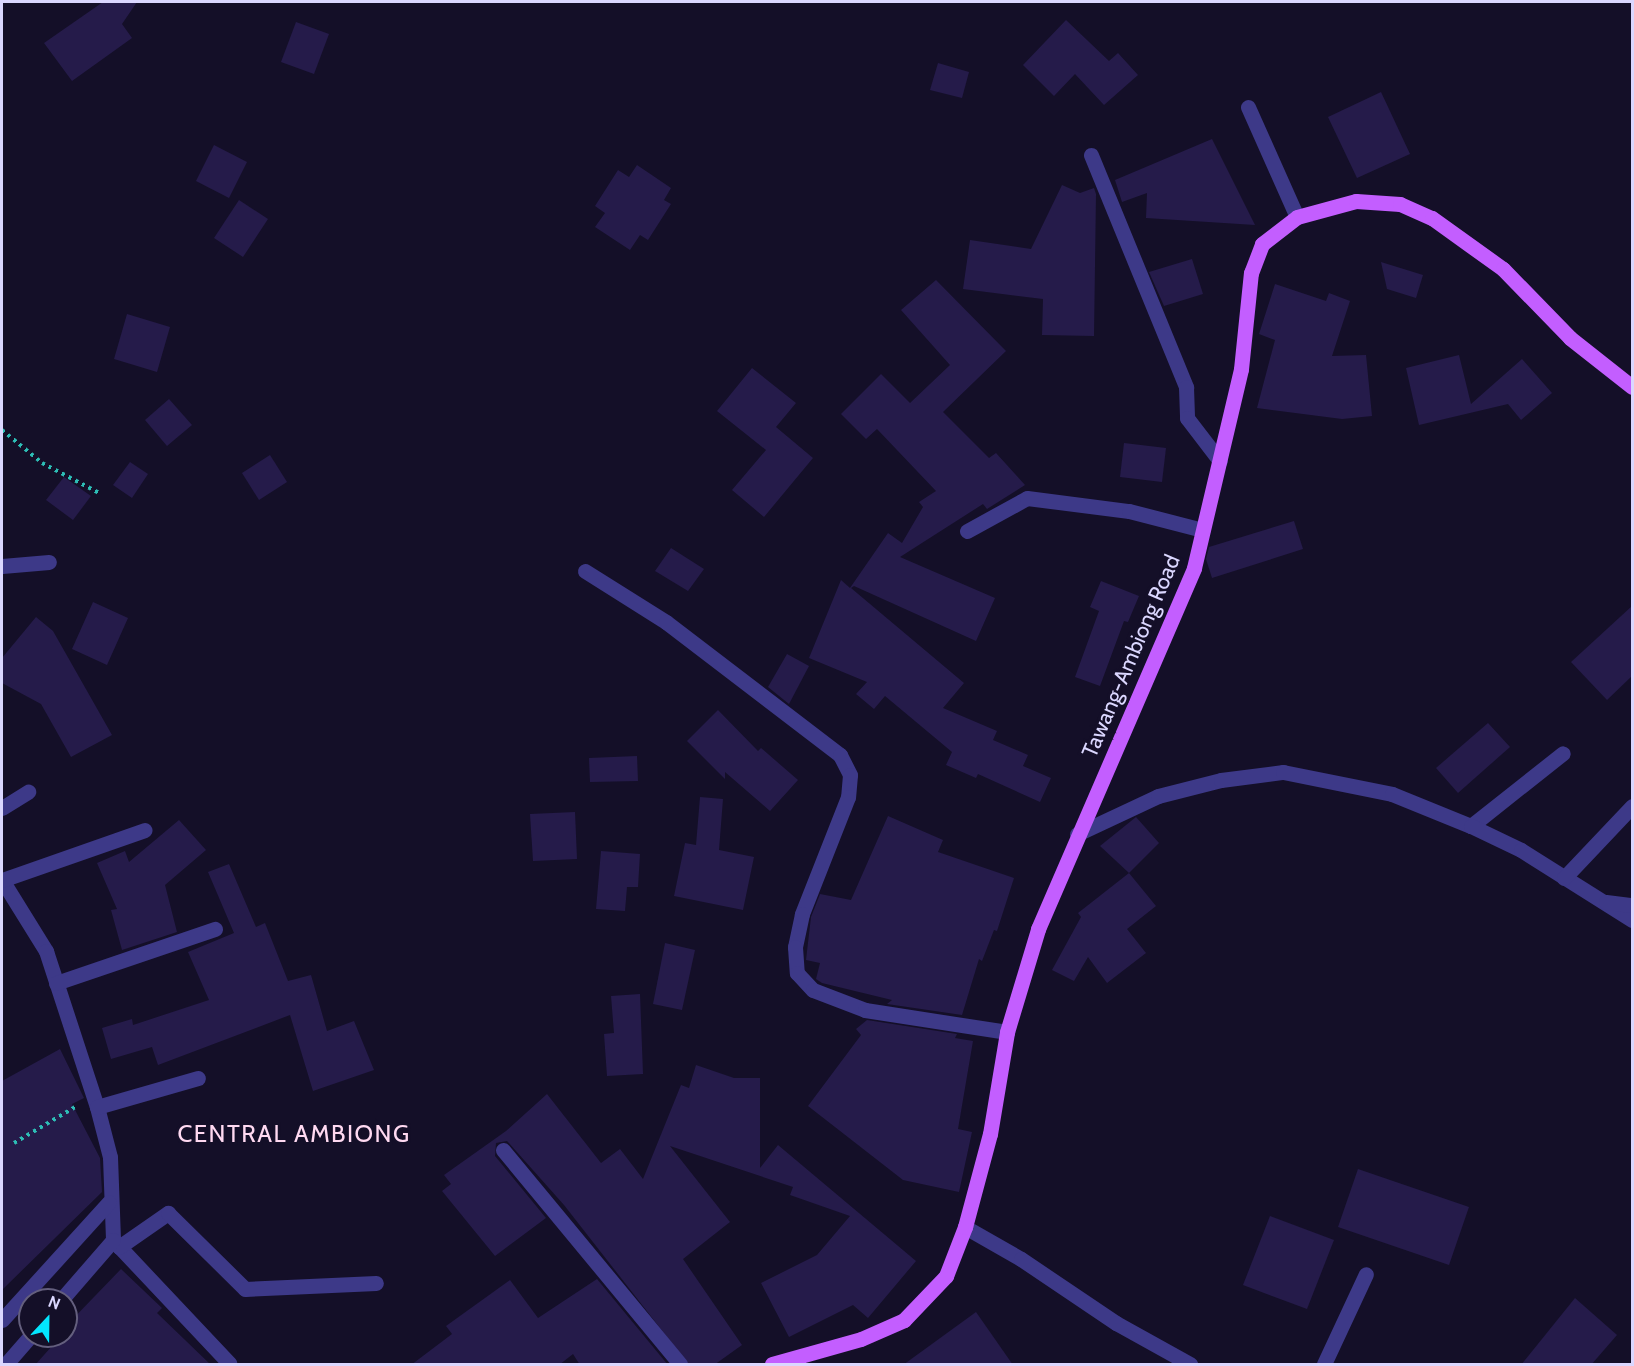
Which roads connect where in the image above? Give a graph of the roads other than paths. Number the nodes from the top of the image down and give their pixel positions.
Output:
1 (1248, 107) dead end
2 (1091, 155) dead end
3 (1297, 217) junction
4 (1632, 387) edge
5 (1220, 461) junction
6 (1203, 530) junction
7 (967, 531) dead end
8 (49, 562) dead end
9 (2, 566) edge
10 (585, 571) dead end
11 (1563, 753) dead end
12 (28, 792) dead end
13 (1632, 806) edge
14 (2, 808) edge
15 (1471, 826) junction
16 (145, 830) dead end
17 (1077, 834) junction
18 (1564, 878) junction
19 (2, 880) edge
20 (1603, 902) junction
21 (1632, 904) edge
22 (1632, 920) edge
23 (215, 929) dead end
24 (56, 982) junction
25 (1006, 1032) junction
26 (198, 1078) dead end
27 (95, 1101) junction
28 (503, 1150) dead end
29 (109, 1202) junction
30 (965, 1227) junction
31 (116, 1244) junction
32 (1365, 1274) dead end
33 (376, 1283) dead end
34 (73, 1288) edge
35 (2, 1320) edge
36 (20, 1348) edge
37 (6, 1364) edge
38 (230, 1365) edge
39 (680, 1365) edge
40 (772, 1365) edge
41 (1190, 1365) edge
42 (1324, 1365) edge

1 - 3 street
2 - 5 street
3 - 4 main road, Tawang-Ambiong Road
3 - 5 main road, Tawang-Ambiong Road
5 - 6 main road, Tawang-Ambiong Road
6 - 7 street
6 - 17 main road, Tawang-Ambiong Road
8 - 9 street
10 - 25 street
11 - 15 street
12 - 14 street
13 - 18 street
15 - 17 street
15 - 18 street
16 - 19 street
17 - 25 main road, Tawang-Ambiong Road
18 - 20 street
19 - 24 street
20 - 21 street
20 - 22 street
23 - 24 street
24 - 27 street
25 - 30 main road, Tawang-Ambiong Road
26 - 27 street
27 - 29 street
28 - 39 street
29 - 31 street
29 - 35 street
30 - 40 main road, Tawang-Ambiong Road
30 - 41 street
31 - 33 street
31 - 34 street
31 - 38 street
32 - 42 street
36 - 37 street

